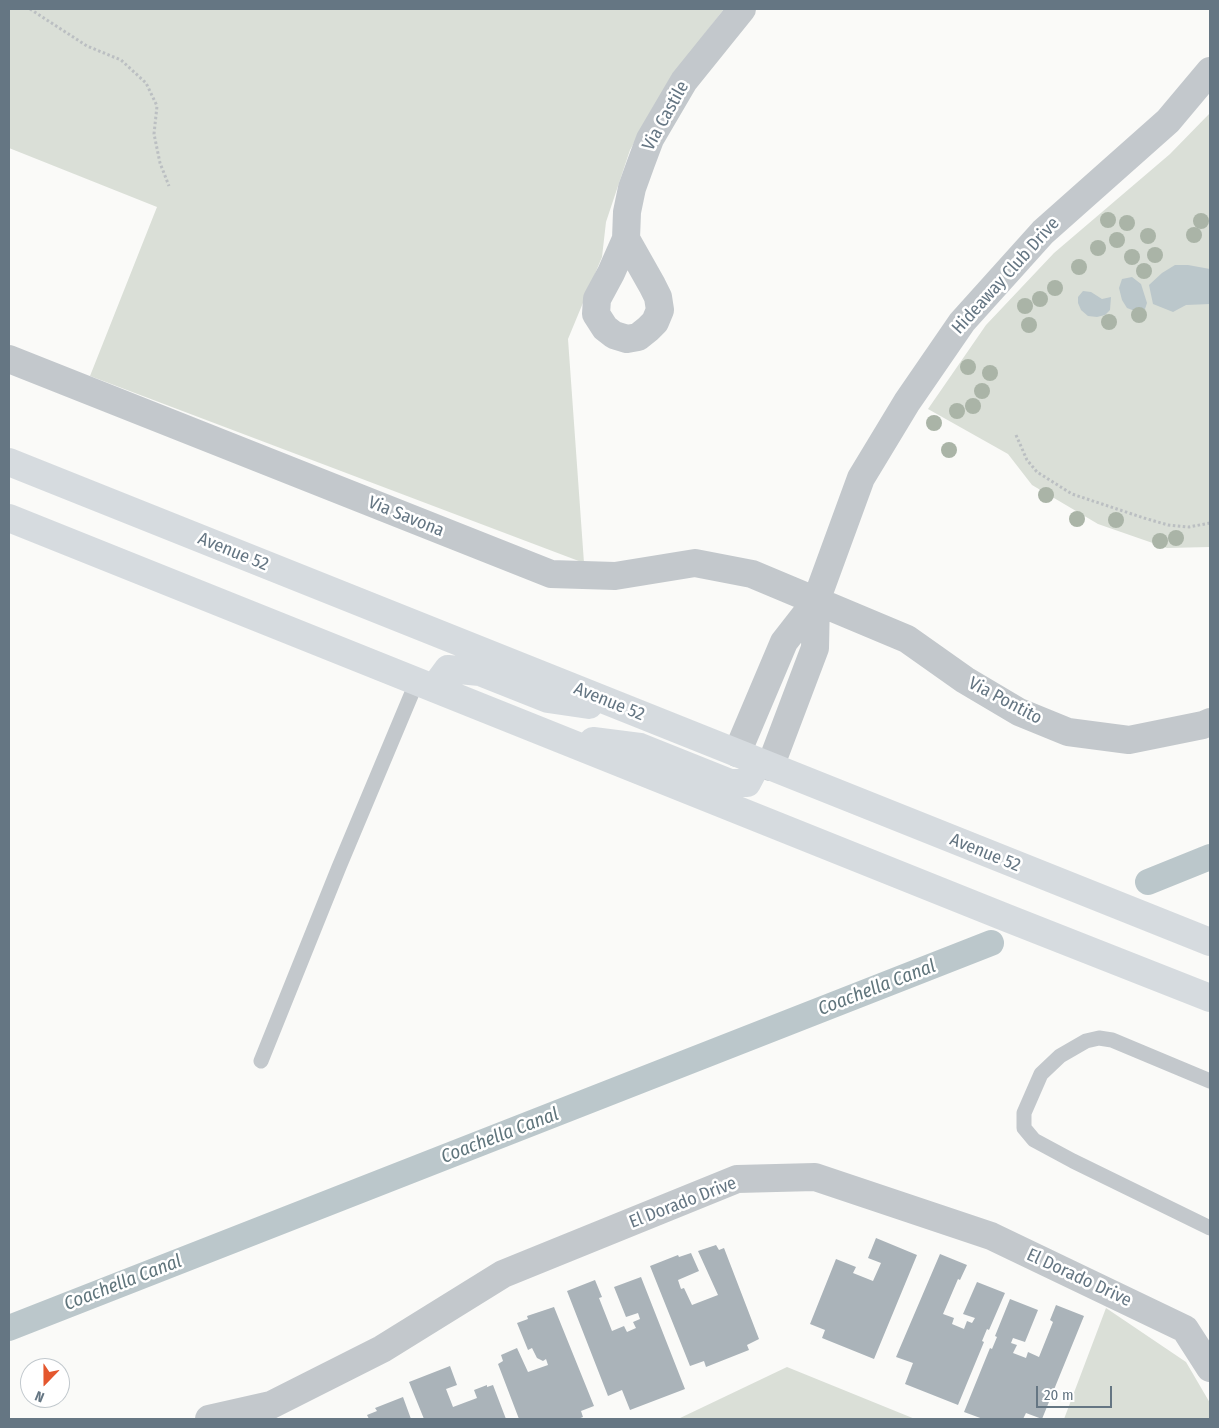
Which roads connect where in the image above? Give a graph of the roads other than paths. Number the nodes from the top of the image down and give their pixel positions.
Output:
1 (742, 9) edge
2 (1210, 71) edge
3 (626, 239) dead end
4 (9, 359) edge
5 (9, 462) edge
6 (9, 518) edge
7 (816, 600) junction
8 (425, 684) junction
9 (633, 712) junction
10 (1210, 722) edge
11 (552, 735) junction
12 (755, 761) junction
13 (1210, 942) edge
14 (1210, 998) edge
15 (261, 1061) dead end
16 (1210, 1081) edge
17 (1210, 1228) edge
18 (1210, 1368) edge
19 (209, 1419) edge

1 - 3 street, Via Castile
2 - 7 street, Hideaway Club Drive
4 - 7 street, Via Savona
5 - 9 main road, Avenue 52
6 - 8 main road
7 - 10 street, Via Pontito
7 - 12 street, Hideaway Club Drive
7 - 12 street, Hideaway Club Drive
8 - 9 main road
8 - 11 main road
8 - 15 lane
9 - 12 main road, Avenue 52
11 - 12 main road
11 - 14 main road
12 - 13 main road, Avenue 52
16 - 17 lane
18 - 19 street, El Dorado Drive

